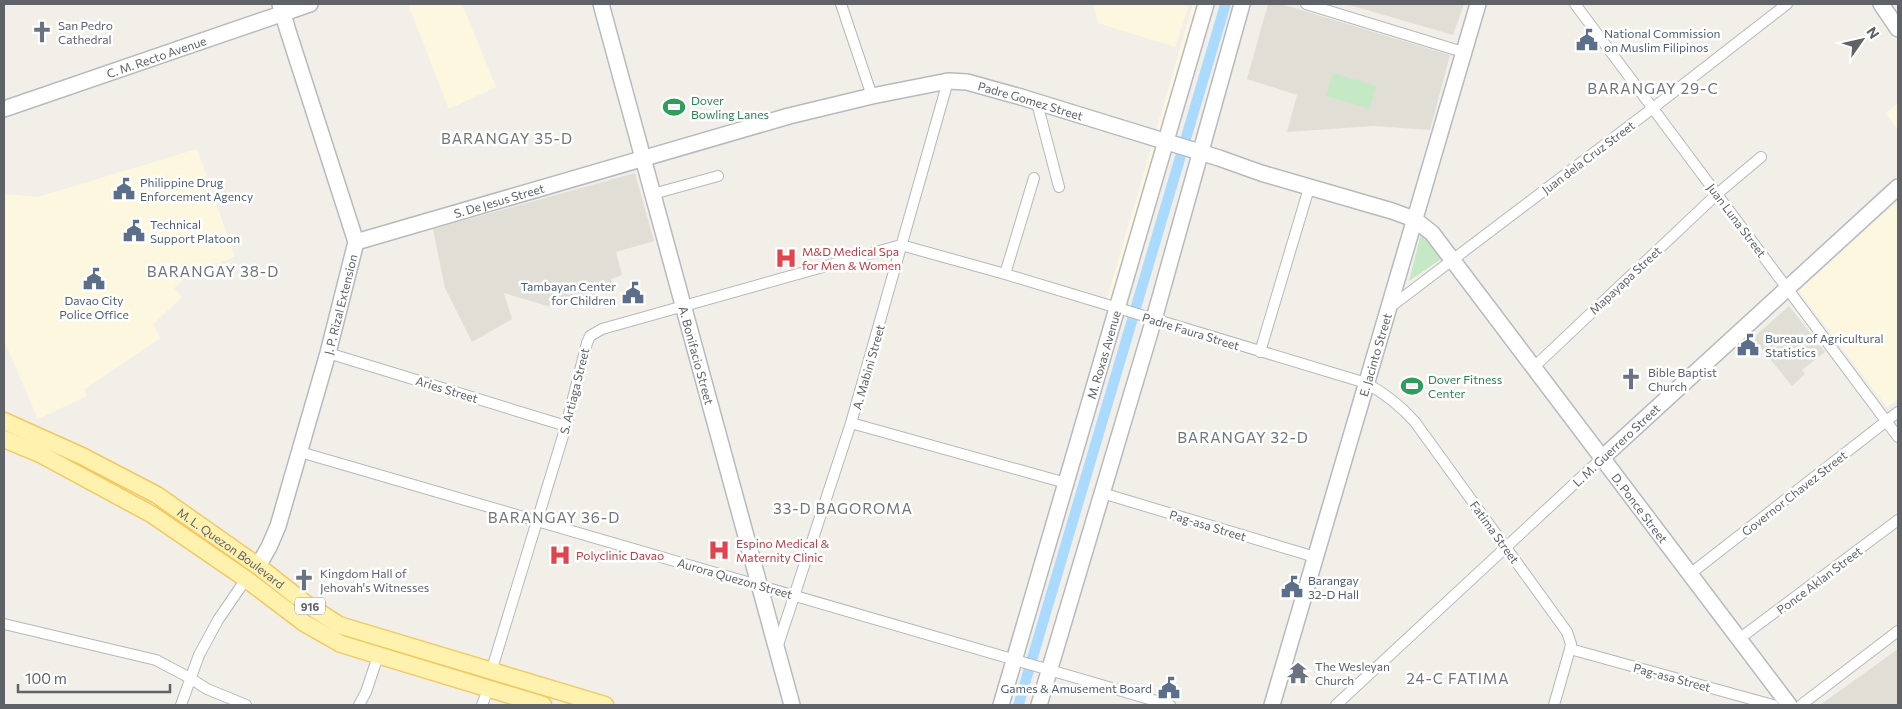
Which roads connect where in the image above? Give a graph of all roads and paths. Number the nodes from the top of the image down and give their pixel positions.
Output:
1 (310, 4) edge
2 (601, 4) edge
3 (842, 4) edge
4 (1206, 4) edge
5 (1242, 4) edge
6 (1306, 4) edge
7 (1478, 4) edge
8 (1575, 4) edge
9 (1787, 4) edge
10 (1881, 4) edge
11 (1889, 4) edge
12 (281, 8) edge
13 (1898, 14) edge
14 (1898, 29) edge
15 (1463, 52) junction
16 (948, 81) junction
17 (872, 96) junction
18 (1038, 103) junction
19 (1653, 108) junction
20 (4, 109) edge
21 (1184, 148) junction
22 (1761, 157) dead end
23 (642, 159) junction
24 (718, 176) dead end
25 (1034, 178) dead end
26 (1059, 187) dead end
27 (1898, 187) edge
28 (1309, 188) junction
29 (652, 194) junction
30 (1717, 194) junction
31 (1414, 218) junction
32 (356, 242) junction
33 (902, 245) junction
34 (1452, 260) junction
35 (1005, 274) junction
36 (1787, 288) junction
37 (683, 306) junction
38 (1388, 308) junction
39 (1123, 310) junction
40 (1147, 317) junction
41 (1260, 352) junction
42 (328, 353) junction
43 (1534, 367) junction
44 (1366, 383) junction
45 (1898, 412) edge
46 (4, 421) edge
47 (1887, 422) junction
48 (851, 423) junction
49 (566, 426) junction
50 (1898, 437) edge
51 (4, 440) edge
52 (300, 452) junction
53 (1602, 458) junction
54 (1066, 483) junction
55 (1102, 493) junction
56 (537, 520) junction
57 (1898, 520) edge
58 (1506, 548) junction
59 (1315, 557) junction
60 (258, 566) junction
61 (1690, 574) junction
62 (246, 579) junction
63 (759, 585) junction
64 (795, 595) junction
65 (4, 624) edge
66 (1898, 631) edge
67 (1740, 639) junction
68 (777, 649) junction
69 (1570, 650) junction
70 (378, 656) junction
71 (1014, 661) junction
72 (1049, 671) junction
73 (491, 672) junction
74 (190, 678) junction
75 (488, 689) junction
76 (181, 705) edge
77 (246, 705) edge
78 (359, 705) edge
79 (482, 705) edge
80 (543, 705) edge
81 (605, 705) edge
82 (792, 705) edge
83 (1001, 705) edge
84 (1039, 705) edge
85 (1170, 705) edge
86 (1272, 705) edge
87 (1336, 705) edge
88 (1554, 705) edge
89 (1773, 705) edge
90 (1789, 705) edge
91 (1801, 705) edge

1 - 12 street, C. M. Recto Avenue
2 - 23 street, A. Bonifacio Street
3 - 17 street
4 - 21 street, M. Roxas Avenue
5 - 21 street, M. Roxas Avenue
6 - 15 street
7 - 15 street, E. Jacinto Street
8 - 19 street, Juan Luna Street
9 - 19 street, Juan dela Cruz Street
10 - 14 street
11 - 13 street
12 - 20 street, C. M. Recto Avenue
12 - 32 street, J. P. Rizal Extension
15 - 31 street, E. Jacinto Street
16 - 17 street, Padre Gomez Street
16 - 18 street, Padre Gomez Street
16 - 33 street, A. Mabini Street
17 - 23 street, Padre Gomez Street
18 - 21 street, Padre Gomez Street
18 - 26 street
19 - 30 street, Juan Luna Street
19 - 34 street, Juan dela Cruz Street
21 - 28 street, Padre Gomez Street
21 - 39 street, M. Roxas Avenue
21 - 40 street, M. Roxas Avenue
22 - 30 street, Mapayapa Street
23 - 29 street, A. Bonifacio Street
23 - 32 street, S. De Jesus Street
24 - 29 street
25 - 35 street
27 - 36 street, L. M. Guerrero Street
28 - 31 street, Padre Gomez Street
28 - 41 street
29 - 37 street, A. Bonifacio Street
30 - 36 street, Juan Luna Street
30 - 43 street, Mapayapa Street
31 - 34 street, D. Ponce Street
31 - 38 street, E. Jacinto Street
32 - 42 street, J. P. Rizal Extension
33 - 35 street, Padre Faura Street
33 - 37 street, S. Artiaga Street
33 - 48 street, A. Mabini Street
34 - 38 street, Juan dela Cruz Street
34 - 43 street, D. Ponce Street
35 - 39 street, Padre Faura Street
36 - 47 street, Juan Luna Street
36 - 53 street, L. M. Guerrero Street
37 - 49 street, S. Artiaga Street
37 - 63 street, A. Bonifacio Street
38 - 44 street, E. Jacinto Street
39 - 40 street, Padre Faura Street
39 - 54 street, M. Roxas Avenue
40 - 41 street, Padre Faura Street
40 - 55 street, M. Roxas Avenue
41 - 44 street, Padre Faura Street
42 - 49 street, Aries Street
42 - 52 street, J. P. Rizal Extension
43 - 53 street, D. Ponce Street
44 - 58 street, Fatima Street
44 - 59 street, E. Jacinto Street
45 - 47 street, Governor Chavez Street
46 - 60 main road, M. L. Quezon Boulevard / 916
47 - 50 street, Juan Luna Street
47 - 61 street, Governor Chavez Street
48 - 54 street
48 - 64 street, A. Mabini Street
49 - 56 street, S. Artiaga Street
51 - 62 main road, M. L. Quezon Boulevard / 916
52 - 56 street, Aurora Quezon Street
52 - 60 street, J. P. Rizal Extension
53 - 58 street, L. M. Guerrero Street
53 - 61 street, D. Ponce Street
54 - 71 street, M. Roxas Avenue
55 - 59 street, Pag-asa Street
55 - 72 street, M. Roxas Avenue
56 - 63 street, Aurora Quezon Street
56 - 73 street, S. Artiaga Street
57 - 67 street, Ponce Aklan Street
58 - 69 street, Fatima Street
58 - 87 street, L. M. Guerrero Street
59 - 86 street, E. Jacinto Street
60 - 73 main road, M. L. Quezon Boulevard / 916
61 - 67 street, D. Ponce Street
62 - 70 main road, M. L. Quezon Boulevard / 916
62 - 74 street
63 - 64 street, Aurora Quezon Street
63 - 68 street, A. Bonifacio Street
64 - 68 street, A. Mabini Street
64 - 71 street, Aurora Quezon Street
65 - 74 street
66 - 91 street
67 - 90 street, D. Ponce Street
68 - 82 street, A. Bonifacio Street
69 - 88 street
69 - 89 street, Pag-asa Street
70 - 75 main road, M. L. Quezon Boulevard / 916
70 - 78 street
71 - 72 street, Aurora Quezon Street
71 - 83 street, M. Roxas Avenue
72 - 84 street, M. Roxas Avenue
72 - 85 street, Aurora Quezon Street
73 - 81 main road, M. L. Quezon Boulevard / 916
74 - 76 street
74 - 77 street
75 - 79 street
75 - 80 main road, M. L. Quezon Boulevard / 916

